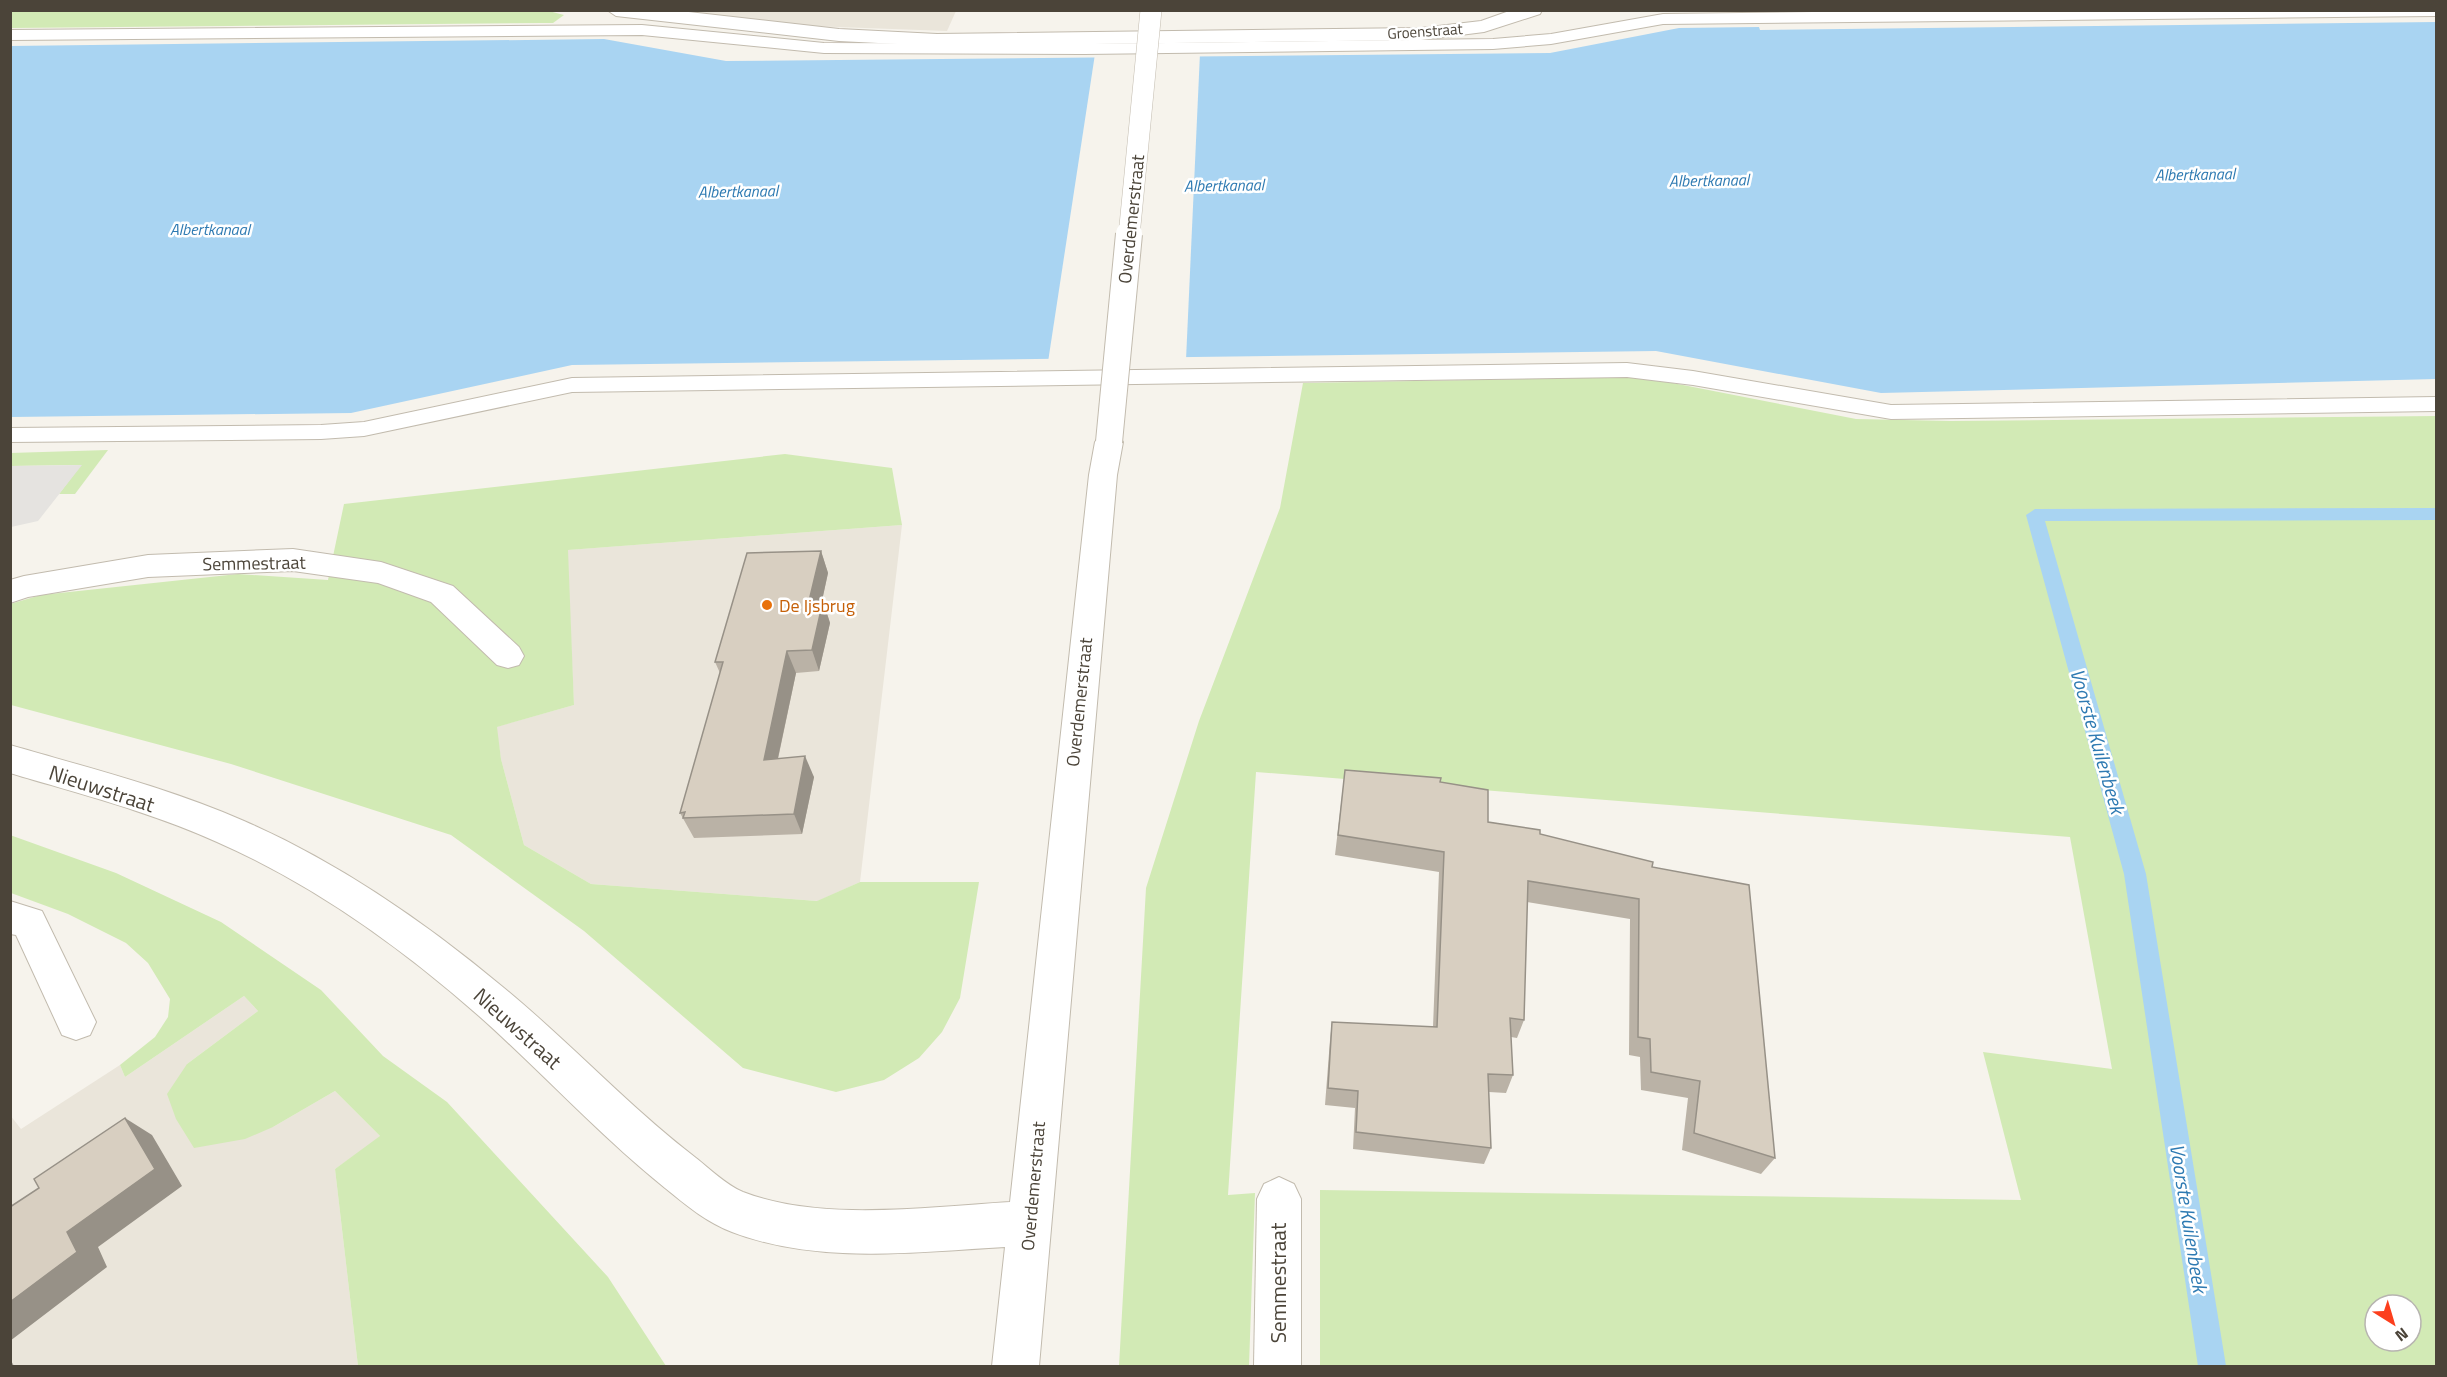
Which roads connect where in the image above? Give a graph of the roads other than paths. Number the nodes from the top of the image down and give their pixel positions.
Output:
1 (616, 10) edge
2 (1151, 10) edge
3 (1533, 10) edge
4 (2436, 11) edge
5 (10, 35) edge
6 (2436, 404) edge
7 (10, 435) edge
8 (10, 592) edge
9 (508, 656) dead end
10 (10, 759) edge
11 (10, 916) edge
12 (76, 1022) dead end
13 (1279, 1199) dead end
14 (1030, 1224) junction
15 (1016, 1366) edge
16 (1277, 1366) edge

1 - 3 street, Groenstraat
2 - 14 street, Overdemerstraat, bridge
4 - 5 lane
6 - 7 lane
8 - 9 street, Semmestraat
10 - 14 street, Nieuwstraat
11 - 12 street
13 - 16 street, Semmestraat
14 - 15 street, Overdemerstraat

